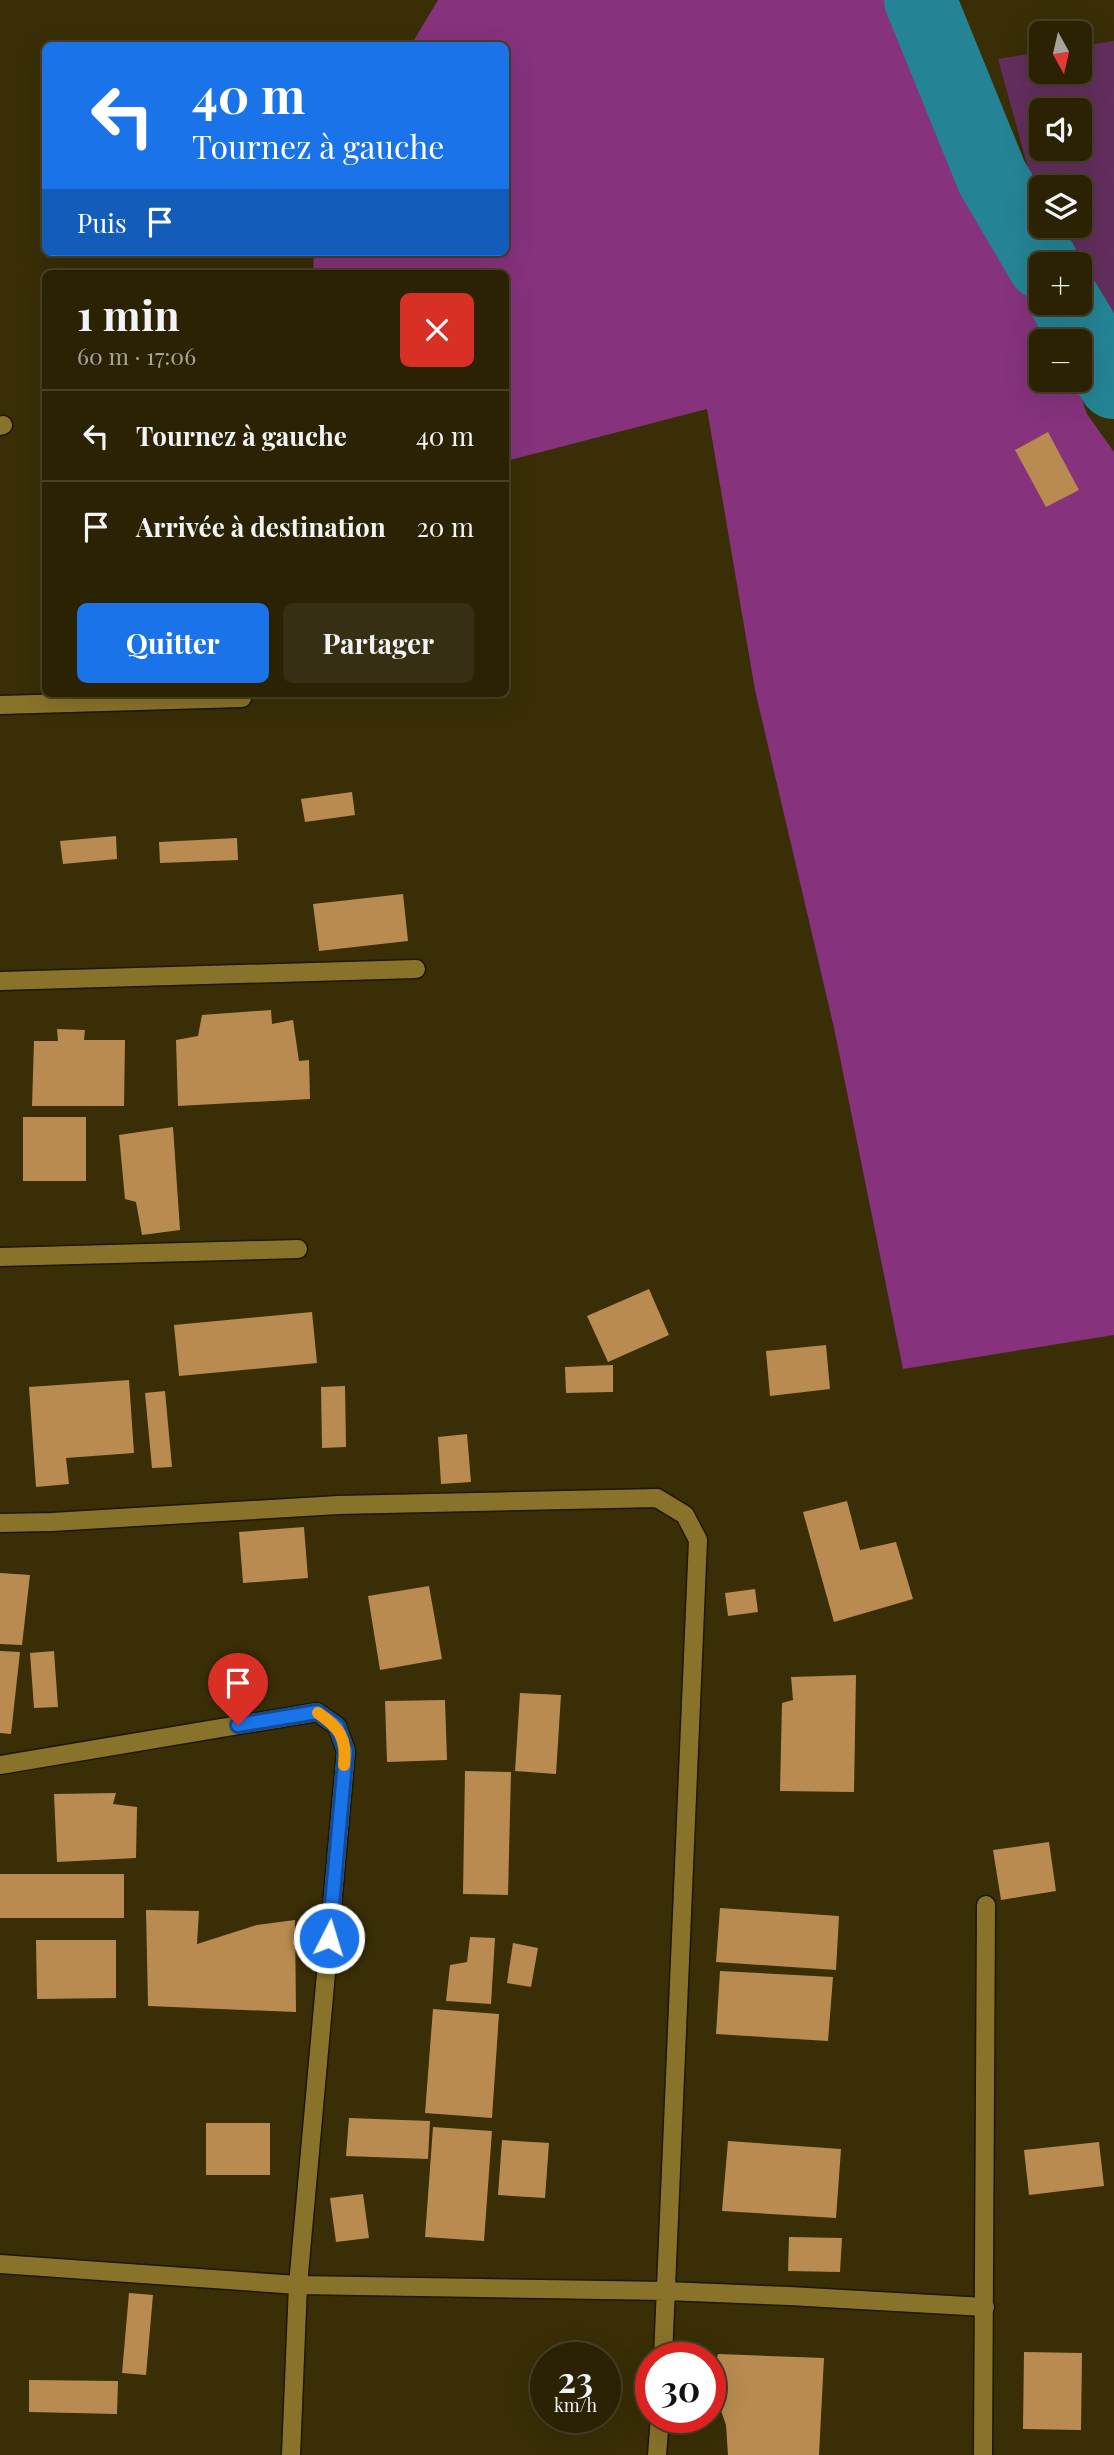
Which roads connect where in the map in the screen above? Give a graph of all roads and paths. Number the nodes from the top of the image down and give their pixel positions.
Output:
1 (242, 698) dead end
2 (0, 705) edge
3 (416, 969) dead end
4 (0, 981) edge
5 (298, 1249) dead end
6 (0, 1257) edge
7 (0, 1523) edge
8 (0, 1765) edge
9 (986, 1905) dead end
10 (0, 2264) edge
11 (299, 2285) junction
12 (667, 2291) junction
13 (985, 2307) junction
14 (664, 2342) edge
15 (659, 2433) edge
16 (291, 2455) edge
17 (657, 2455) edge
18 (983, 2455) edge

1 - 2 street
3 - 4 street
5 - 6 street
7 - 12 street
8 - 11 street
9 - 13 street
10 - 11 street
11 - 12 street
11 - 16 street
12 - 13 street
12 - 14 street
13 - 18 street
15 - 17 street

